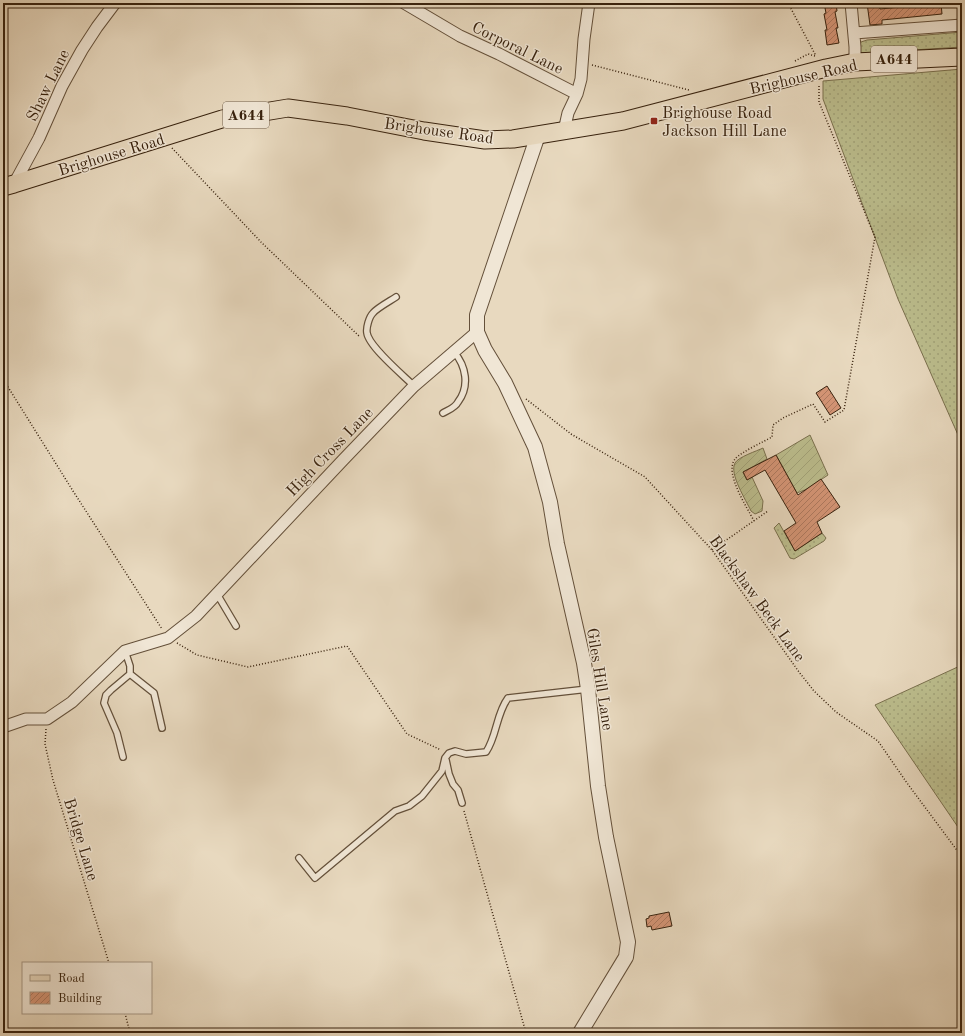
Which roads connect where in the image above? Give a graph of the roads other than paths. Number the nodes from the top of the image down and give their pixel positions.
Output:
1 (115, 3) edge
2 (404, 3) edge
3 (589, 3) edge
4 (851, 3) edge
5 (962, 25) edge
6 (854, 33) junction
7 (962, 57) edge
8 (855, 62) junction
9 (577, 94) junction
10 (564, 131) junction
11 (538, 135) junction
12 (9, 186) edge
13 (396, 297) dead end
14 (477, 332) junction
15 (454, 352) junction
16 (414, 386) junction
17 (442, 413) dead end
18 (217, 594) junction
19 (236, 626) dead end
20 (125, 651) junction
21 (130, 674) junction
22 (588, 689) junction
23 (3, 727) edge
24 (162, 728) dead end
25 (447, 756) junction
26 (123, 757) dead end
27 (462, 803) road end
28 (299, 858) dead end
29 (580, 1033) edge

1 - 12 street, Shaw Lane
2 - 9 street, Corporal Lane
3 - 9 street
4 - 6 street
5 - 6 street
6 - 8 street
7 - 8 main road, Brighouse Road / A644
8 - 10 main road, Brighouse Road / A644
9 - 10 street
10 - 11 main road, Brighouse Road / A644
11 - 12 main road, Brighouse Road / A644
11 - 14 street
13 - 16 lane
14 - 15 street, High Cross Lane
14 - 22 street, Giles Hill Lane
15 - 16 street, High Cross Lane
15 - 17 lane
16 - 18 street, High Cross Lane
18 - 19 lane
18 - 20 street, High Cross Lane
20 - 21 lane
20 - 23 street, High Cross Lane
21 - 24 lane
21 - 26 lane
22 - 25 lane
22 - 29 street, Giles Hill Lane
25 - 27 lane
25 - 28 lane

